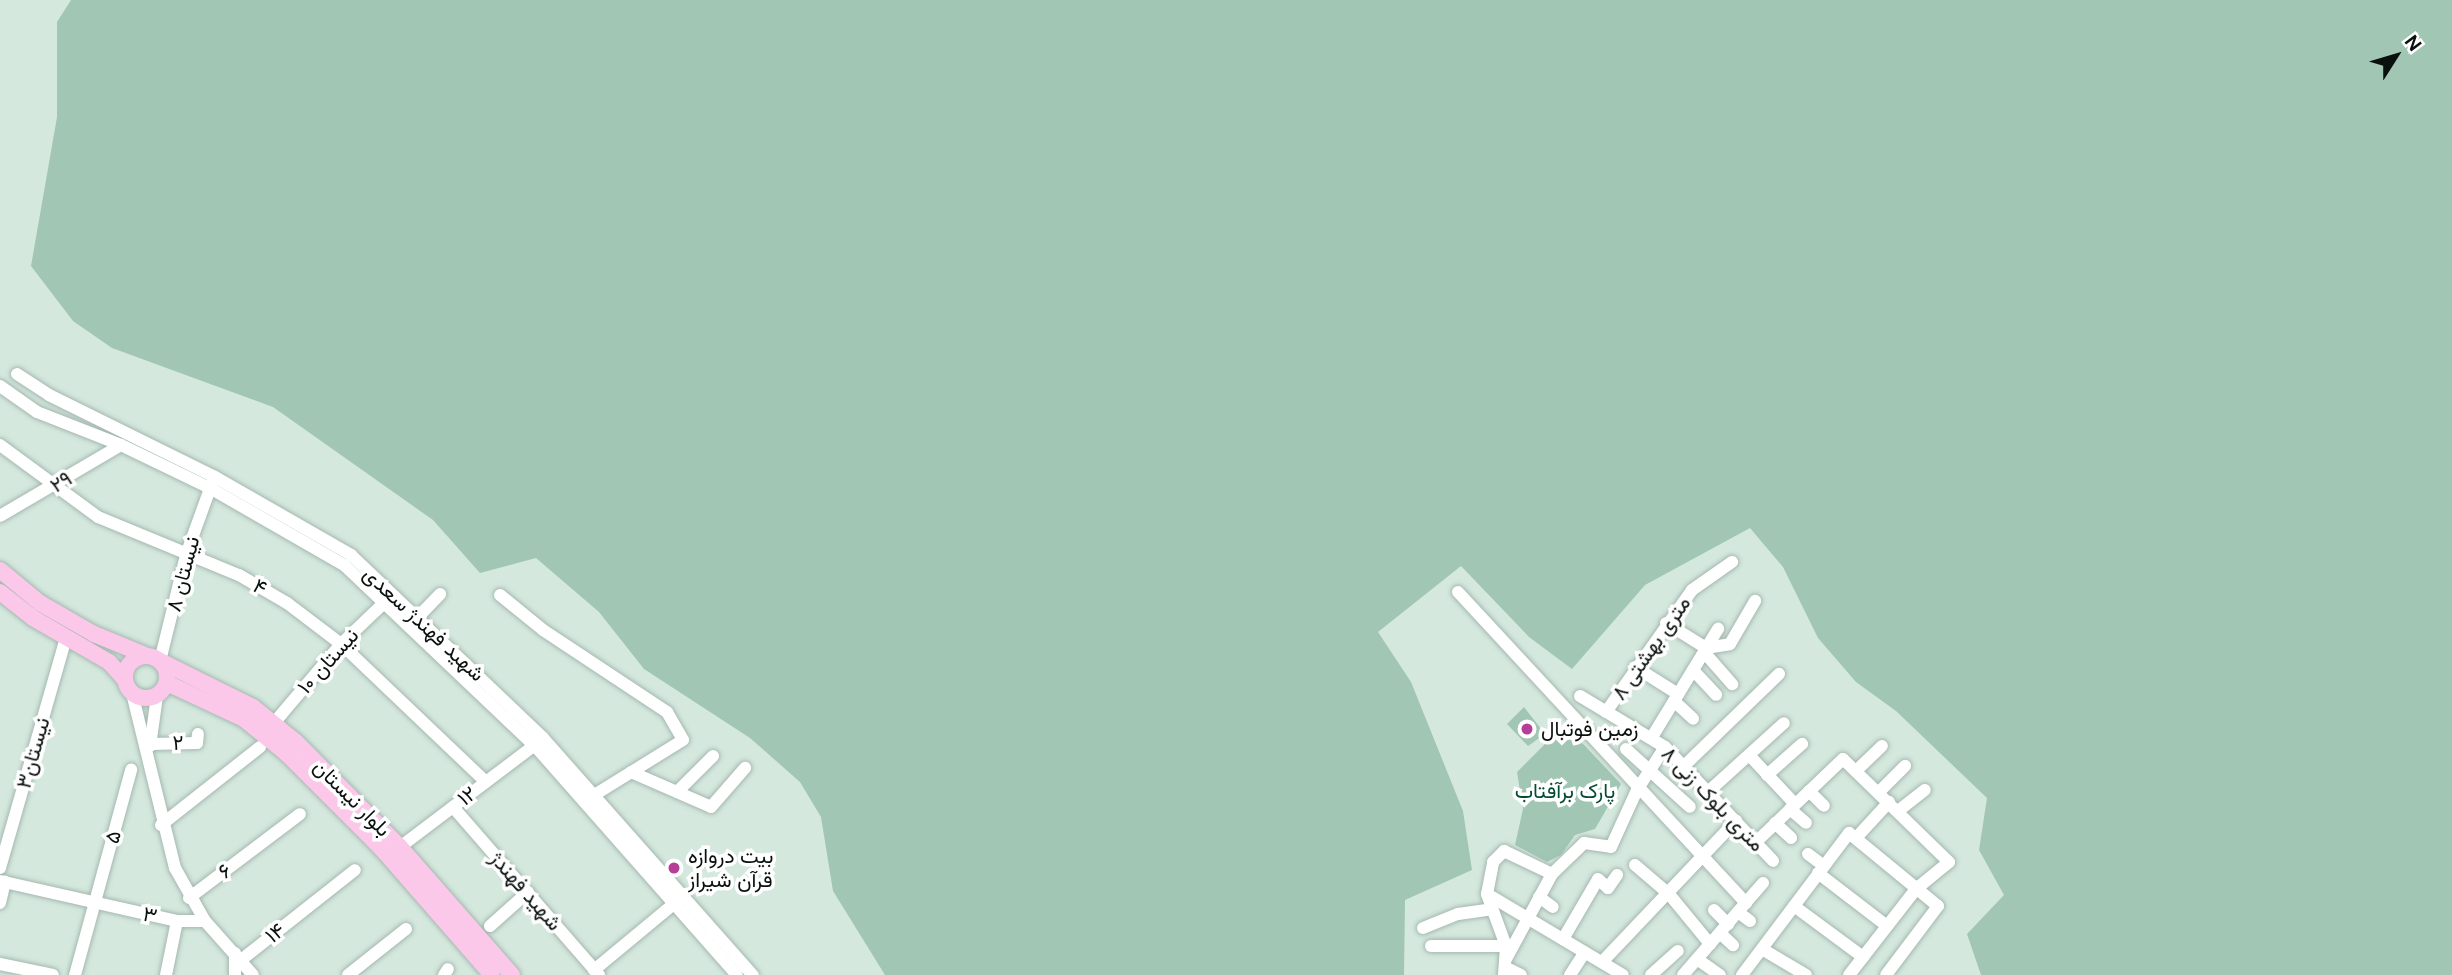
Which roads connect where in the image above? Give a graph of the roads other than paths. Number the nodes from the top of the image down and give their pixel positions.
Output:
1 (17, 374) dead end
2 (0, 386) edge
3 (0, 445) edge
4 (121, 445) junction
5 (212, 483) junction
6 (57, 485) junction
7 (0, 516) edge
8 (186, 555) junction
9 (1732, 562) dead end
10 (0, 570) edge
11 (0, 592) edge
12 (1458, 592) dead end
13 (439, 594) dead end
14 (500, 595) dead end
15 (1755, 601) dead end
16 (385, 602) junction
17 (418, 617) junction
18 (1666, 623) junction
19 (1718, 629) dead end
20 (66, 638) junction
21 (341, 644) junction
22 (1705, 650) junction
23 (153, 658) junction
24 (1635, 667) junction
25 (1693, 670) junction
26 (1779, 674) dead end
27 (1732, 684) dead end
28 (129, 686) junction
29 (162, 690) junction
30 (1716, 695) dead end
31 (1580, 696) dead end
32 (1676, 697) junction
33 (1606, 712) junction
34 (1693, 719) dead end
35 (274, 723) junction
36 (1784, 723) dead end
37 (198, 734) dead end
38 (1652, 737) junction
39 (539, 742) junction
40 (1802, 744) dead end
41 (1882, 746) dead end
42 (260, 747) dead end
43 (1665, 747) junction
44 (149, 749) junction
45 (1626, 749) dead end
46 (713, 755) dead end
47 (1749, 755) junction
48 (1685, 765) junction
49 (1905, 766) dead end
50 (745, 768) dead end
51 (1651, 769) junction
52 (131, 770) dead end
53 (1856, 771) junction
54 (631, 772) junction
55 (1767, 775) junction
56 (486, 782) junction
57 (1637, 790) junction
58 (1925, 790) dead end
59 (1709, 791) junction
60 (1809, 791) junction
61 (677, 792) junction
62 (1879, 792) junction
63 (596, 794) junction
64 (1793, 806) junction
65 (1824, 806) dead end
66 (1893, 806) junction
67 (453, 807) junction
68 (1690, 807) dead end
69 (300, 814) dead end
70 (1737, 821) junction
71 (1775, 823) junction
72 (1806, 823) dead end
73 (161, 825) junction
74 (1852, 835) junction
75 (1791, 838) dead end
76 (1756, 842) junction
77 (400, 847) junction
78 (1808, 853) dead end
79 (1701, 855) junction
80 (1773, 861) dead end
81 (1635, 865) dead end
82 (0, 868) edge
83 (355, 870) dead end
84 (1821, 870) junction
85 (1552, 874) junction
86 (1617, 875) dead end
87 (3, 881) edge
88 (1763, 883) dead end
89 (1916, 889) junction
90 (527, 892) junction
91 (1487, 894) junction
92 (1669, 894) junction
93 (1539, 897) junction
94 (189, 898) junction
95 (675, 902) junction
96 (0, 903) edge
97 (95, 904) junction
98 (1794, 906) junction
99 (1553, 907) dead end
100 (1742, 908) junction
101 (1492, 909) junction
102 (1714, 910) dead end
103 (1528, 918) junction
104 (177, 921) junction
105 (205, 921) junction
106 (1750, 921) dead end
107 (490, 926) dead end
108 (1887, 926) junction
109 (1423, 928) dead end
110 (406, 929) dead end
111 (1724, 929) junction
112 (1563, 939) junction
113 (1710, 944) junction
114 (1733, 945) dead end
115 (1431, 946) dead end
116 (1506, 946) junction
117 (1762, 948) junction
118 (1678, 951) dead end
119 (1585, 952) junction
120 (238, 957) junction
121 (1863, 957) junction
122 (1697, 959) junction
123 (1602, 962) junction
124 (0, 964) edge
125 (1505, 968) edge
126 (353, 971) edge
127 (596, 972) edge
128 (53, 975) edge
129 (75, 975) edge
130 (166, 975) edge
131 (235, 975) edge
132 (253, 975) edge
133 (492, 975) edge
134 (512, 975) edge
135 (737, 975) edge
136 (753, 975) edge
137 (1521, 975) edge
138 (1570, 975) edge
139 (1623, 975) edge
140 (1651, 975) edge
141 (1683, 975) edge
142 (1720, 975) edge
143 (1742, 975) edge
144 (1806, 975) edge
145 (1849, 975) edge
146 (1886, 975) edge

1 - 5 street, شهید فهندژ سعدی
2 - 4 street, شهید فهندژ سعدی
3 - 6 street, ۴
4 - 5 street, شهید فهندژ سعدی
4 - 6 street, ۲۹
5 - 8 street, نیستان ۸
5 - 16 street, شهید فهندژ سعدی
5 - 17 street, شهید فهندژ سعدی
6 - 7 street, ۲۹
6 - 8 street, ۴
8 - 21 street, ۴
8 - 23 street, نیستان ۸
9 - 18 street, ۸ متری بهشتی
10 - 23 main road, بلوار نیستان
11 - 20 main road
12 - 57 street
13 - 17 street
14 - 54 street
15 - 22 street
16 - 21 street, نیستان ۱۰
16 - 39 street, شهید فهندژ سعدی
17 - 39 street, شهید فهندژ سعدی
18 - 22 street
18 - 24 street, ۸ متری بهشتی
19 - 22 street
20 - 28 main road
20 - 82 street, ۳نیستان
21 - 35 street, نیستان ۱۰
21 - 56 street, ۴
22 - 25 street
22 - 27 street
23 - 28 main road
23 - 29 main road
23 - 35 main road, بلوار نیستان
24 - 32 street
24 - 33 street, ۸ متری بهشتی
25 - 30 street
25 - 32 street
26 - 48 street
28 - 29 main road
28 - 44 street
29 - 44 street
29 - 133 main road, بلوار نیستان
31 - 33 street, ۸ متری بلوک زنی
32 - 34 street
32 - 38 street
33 - 38 street, ۸ متری بلوک زنی
35 - 77 main road, بلوار نیستان
36 - 47 street
37 - 44 street, ۲
38 - 43 street, ۸ متری بلوک زنی
39 - 56 street, ۱۲
39 - 63 street, شهید فهندژ سعدی
39 - 95 street, شهید فهندژ سعدی
40 - 55 street
41 - 53 street
42 - 73 street
43 - 48 street, ۸ متری بلوک زنی
43 - 51 street
44 - 73 street
45 - 51 street
46 - 61 street
47 - 55 street
47 - 59 street
48 - 59 street, ۸ متری بلوک زنی
49 - 62 street
50 - 61 street
51 - 57 street
51 - 68 street
52 - 97 street, ۵
53 - 60 street
53 - 62 street
54 - 61 street
54 - 63 street
55 - 64 street
56 - 67 street, ۱۲
57 - 79 street
57 - 85 street
58 - 66 street
59 - 70 street, ۸ متری بلوک زنی
60 - 64 street
60 - 65 street
62 - 66 street
63 - 136 street, شهید فهندژ سعدی
64 - 71 street
64 - 72 street
66 - 74 street
66 - 89 street
67 - 77 street, ۱۲
67 - 90 street, شهید فهندژ
69 - 94 street, ۶
70 - 76 street, ۸ متری بلوک زنی
70 - 79 street
71 - 75 street
71 - 76 street
73 - 94 street
74 - 84 street
74 - 89 street
76 - 80 street, ۸ متری بلوک زنی
77 - 134 main road, بلوار نیستان
78 - 84 street
79 - 92 street
79 - 100 street
81 - 92 street
83 - 120 street, ۱۴
84 - 98 street
84 - 108 street
85 - 91 street
85 - 93 street
86 - 112 street
87 - 96 street
87 - 97 street, ۳
88 - 100 street
89 - 108 street
89 - 146 street
90 - 107 street
90 - 127 street, شهید فهندژ
91 - 101 street
91 - 103 street
92 - 113 street
92 - 123 street
93 - 99 street
93 - 103 street
94 - 105 street
95 - 127 street
95 - 135 street, شهید فهندژ سعدی
97 - 104 street, ۳
97 - 129 street, ۵
98 - 117 street
98 - 121 street
100 - 106 street
100 - 111 street
101 - 109 street
101 - 116 street
102 - 111 street
103 - 112 street
103 - 125 street
104 - 105 street, ۳
104 - 130 street
105 - 120 street
108 - 121 street
110 - 126 street
111 - 113 street
111 - 114 street
112 - 119 street
113 - 122 street
115 - 116 street
116 - 125 street
117 - 143 street
117 - 144 street
118 - 140 street
119 - 123 street
119 - 138 street
120 - 131 street
120 - 132 street
121 - 145 street
122 - 141 street
122 - 142 street
123 - 139 street
124 - 128 street
125 - 137 street

